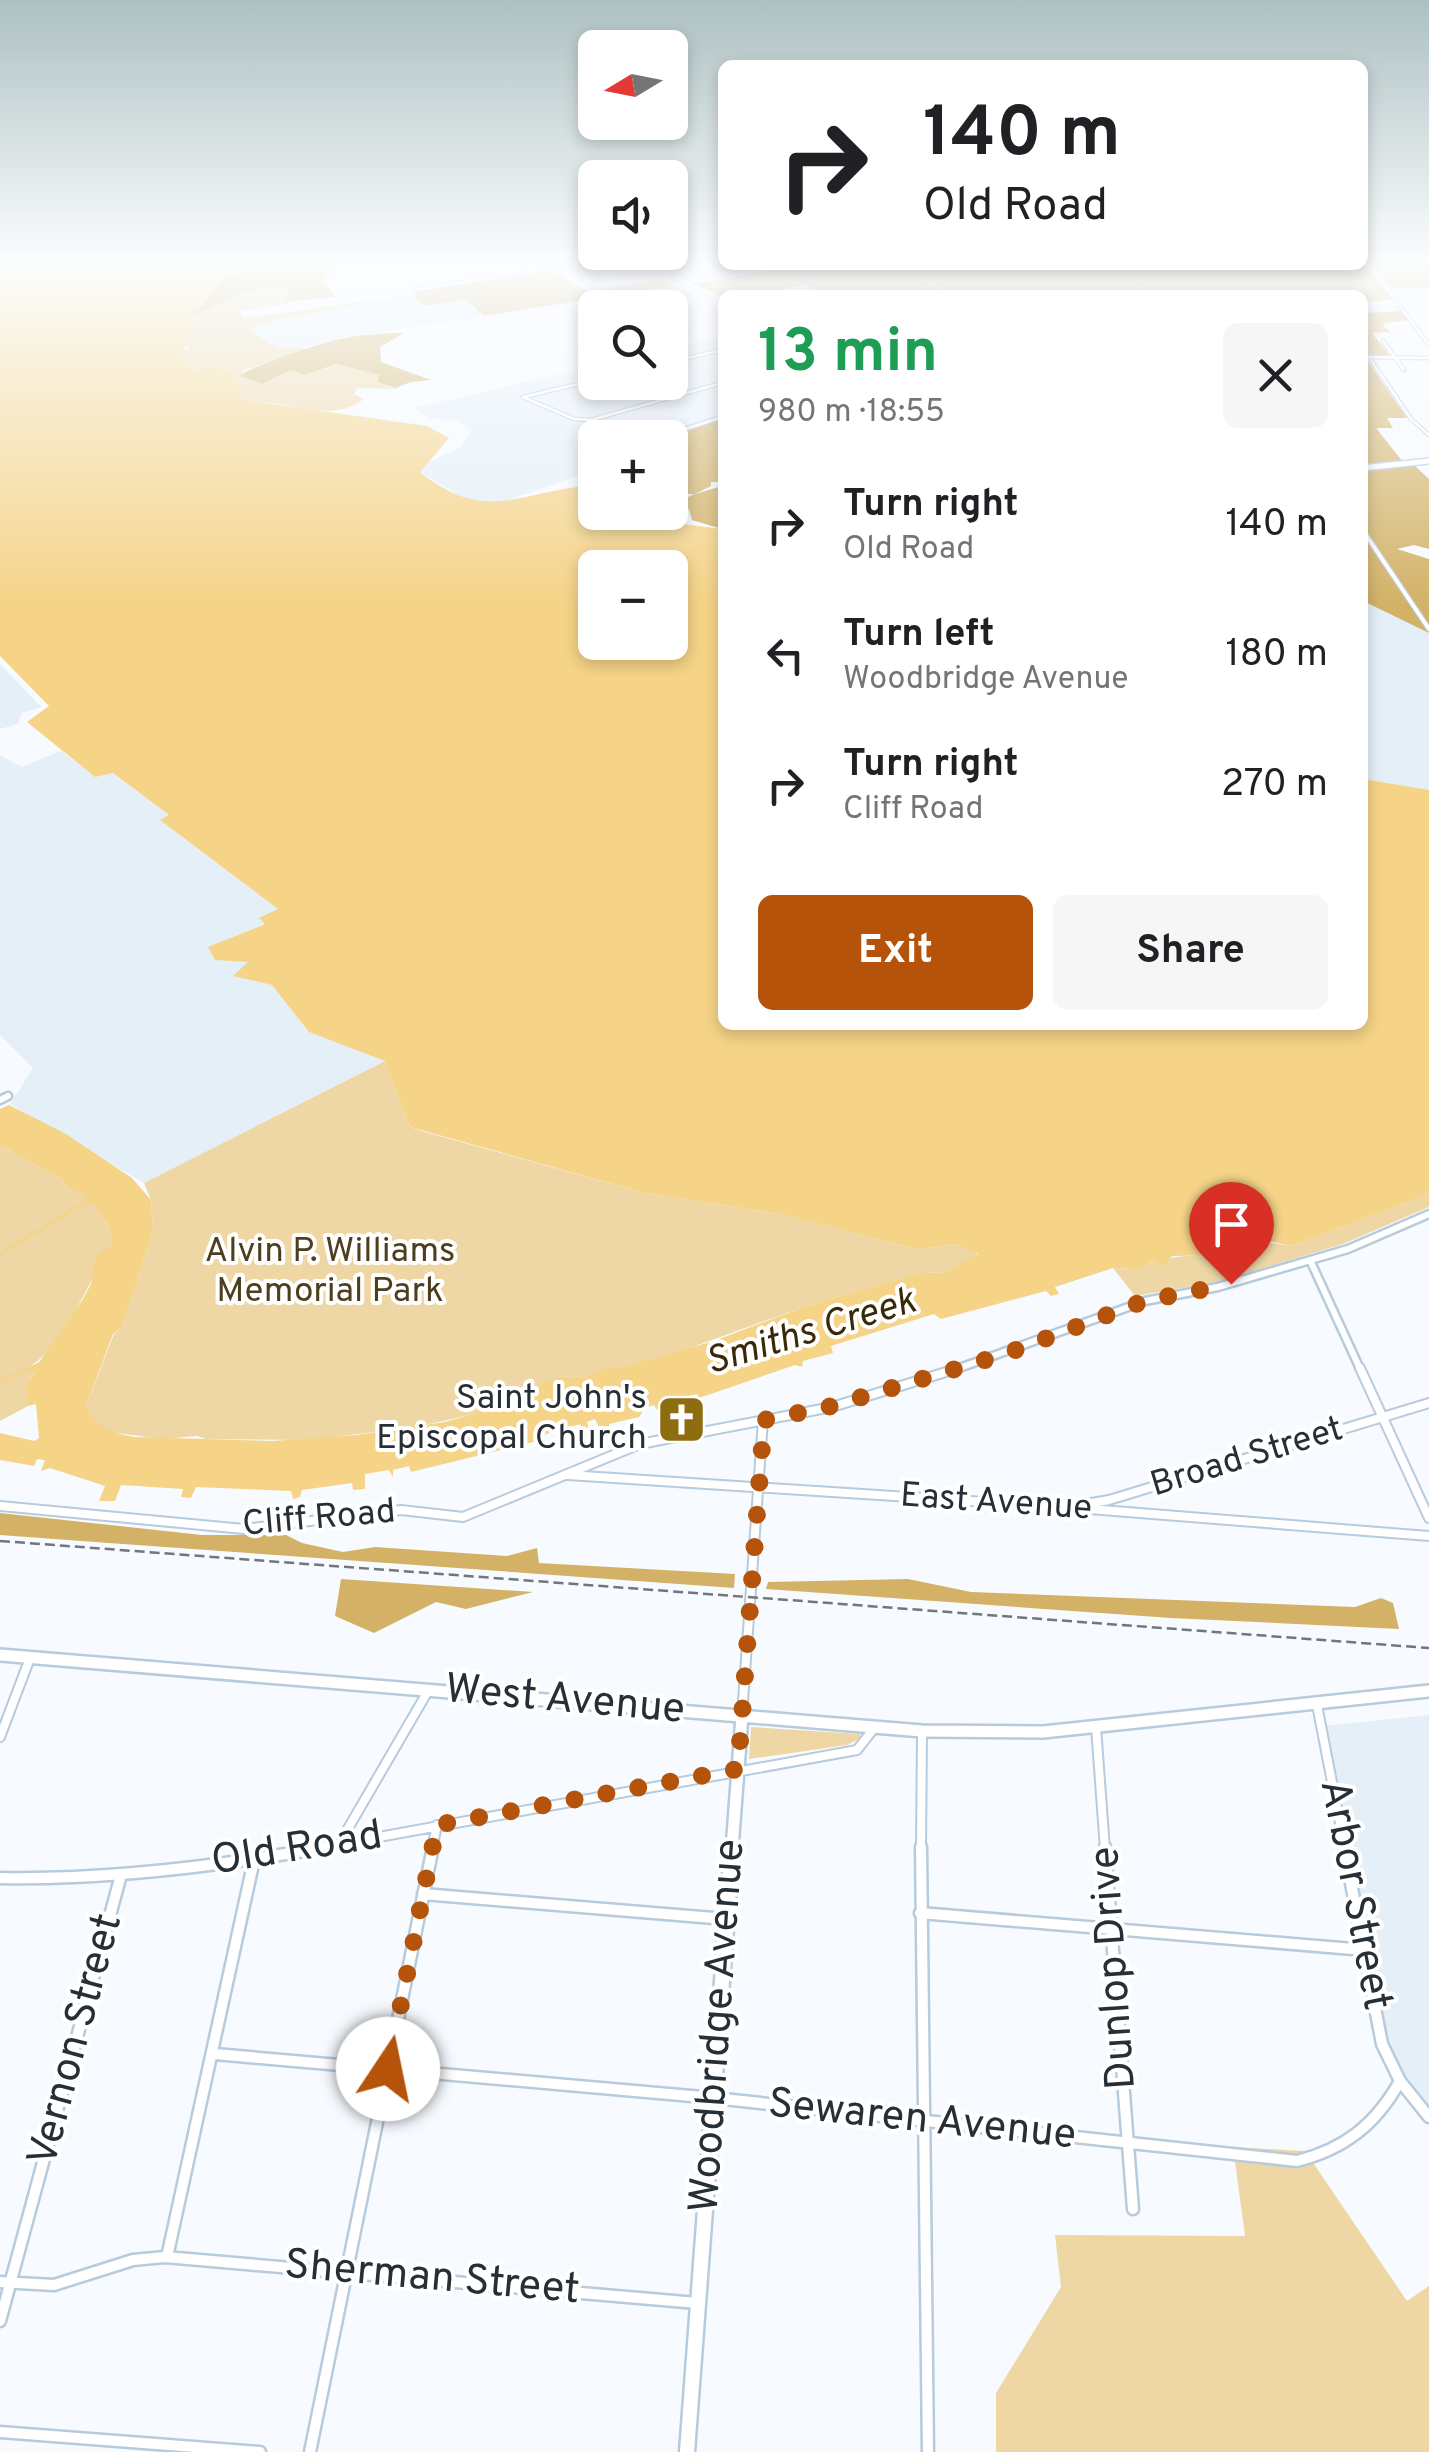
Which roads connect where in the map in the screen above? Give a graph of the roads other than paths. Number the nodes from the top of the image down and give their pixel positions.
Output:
1 (1380, 376) edge
2 (578, 384) edge
3 (718, 384) edge
4 (688, 392) edge
5 (659, 400) edge
6 (718, 418) edge
7 (688, 428) edge
8 (1429, 436) edge
9 (1429, 461) edge
10 (1368, 467) edge
11 (1368, 538) edge
12 (1429, 629) edge
13 (8, 1096) dead end
14 (0, 1100) edge
15 (1429, 1214) edge
16 (1310, 1260) junction
17 (1429, 1403) edge
18 (1382, 1417) junction
19 (764, 1420) junction
20 (563, 1475) junction
21 (760, 1487) junction
22 (0, 1506) edge
23 (1064, 1507) junction
24 (1429, 1518) edge
25 (1429, 1536) edge
26 (0, 1654) edge
27 (30, 1658) junction
28 (429, 1690) junction
29 (1429, 1692) edge
30 (1317, 1705) junction
31 (742, 1716) junction
32 (1096, 1726) junction
33 (875, 1727) junction
34 (922, 1731) junction
35 (0, 1737) edge
36 (738, 1769) junction
37 (437, 1825) junction
38 (338, 1846) junction
39 (254, 1860) junction
40 (122, 1875) junction
41 (0, 1878) edge
42 (423, 1894) junction
43 (920, 1913) junction
44 (728, 1919) junction
45 (1112, 1926) junction
46 (1366, 1950) junction
47 (214, 2054) junction
48 (388, 2069) junction
49 (1400, 2082) junction
50 (714, 2098) junction
51 (1429, 2117) edge
52 (923, 2121) junction
53 (1128, 2143) junction
54 (1133, 2210) dead end
55 (167, 2257) junction
56 (347, 2271) junction
57 (6, 2283) edge
58 (698, 2304) junction
59 (0, 2321) edge
60 (0, 2432) edge
61 (260, 2452) edge
62 (310, 2452) edge
63 (687, 2452) edge
64 (928, 2452) edge

1 - 8 street
2 - 5 street
3 - 4 street
6 - 7 street
9 - 10 street
11 - 12 street
13 - 14 street
15 - 16 street, Cliff Road
16 - 18 street
16 - 19 street, Cliff Road
17 - 18 street, Broad Street
18 - 23 street, Broad Street
18 - 24 street
19 - 20 street, Cliff Road
19 - 21 street, Woodbridge Avenue
20 - 21 street, East Avenue
20 - 22 street, Cliff Road
21 - 23 street, East Avenue
21 - 31 street, Woodbridge Avenue
23 - 25 street, East Avenue
26 - 27 street, West Avenue
27 - 28 street, West Avenue
27 - 35 street
28 - 31 street, West Avenue
28 - 38 street
29 - 30 street, West Avenue
30 - 32 street, West Avenue
30 - 46 street, Arbor Street
31 - 33 street, West Avenue
31 - 36 street, Woodbridge Avenue
32 - 34 street, West Avenue
32 - 45 street, Dunlop Drive
33 - 34 street, West Avenue
33 - 36 street, Old Road
34 - 43 street
36 - 37 street, Old Road
36 - 44 street, Woodbridge Avenue
37 - 38 street, Old Road
37 - 42 street
38 - 39 street, Old Road
39 - 40 street, Old Road
39 - 47 street
40 - 41 street, Old Road
40 - 57 street, Vernon Street
42 - 44 street
42 - 48 street
43 - 45 street
43 - 52 street
44 - 50 street, Woodbridge Avenue
45 - 46 street
45 - 53 street, Dunlop Drive
46 - 49 street, Arbor Street
47 - 48 street, Sewaren Avenue
47 - 55 street
48 - 50 street, Sewaren Avenue
48 - 56 street
49 - 51 street, Arbor Street
49 - 53 street, Sewaren Avenue
50 - 52 street, Sewaren Avenue
50 - 58 street, Woodbridge Avenue
52 - 53 street, Sewaren Avenue
52 - 64 street
53 - 54 street, Dunlop Drive
55 - 56 street, Sherman Street
55 - 57 street, Sherman Street
56 - 58 street, Sherman Street
56 - 62 street
57 - 59 street, Vernon Street
58 - 63 street, Woodbridge Avenue
60 - 61 street

